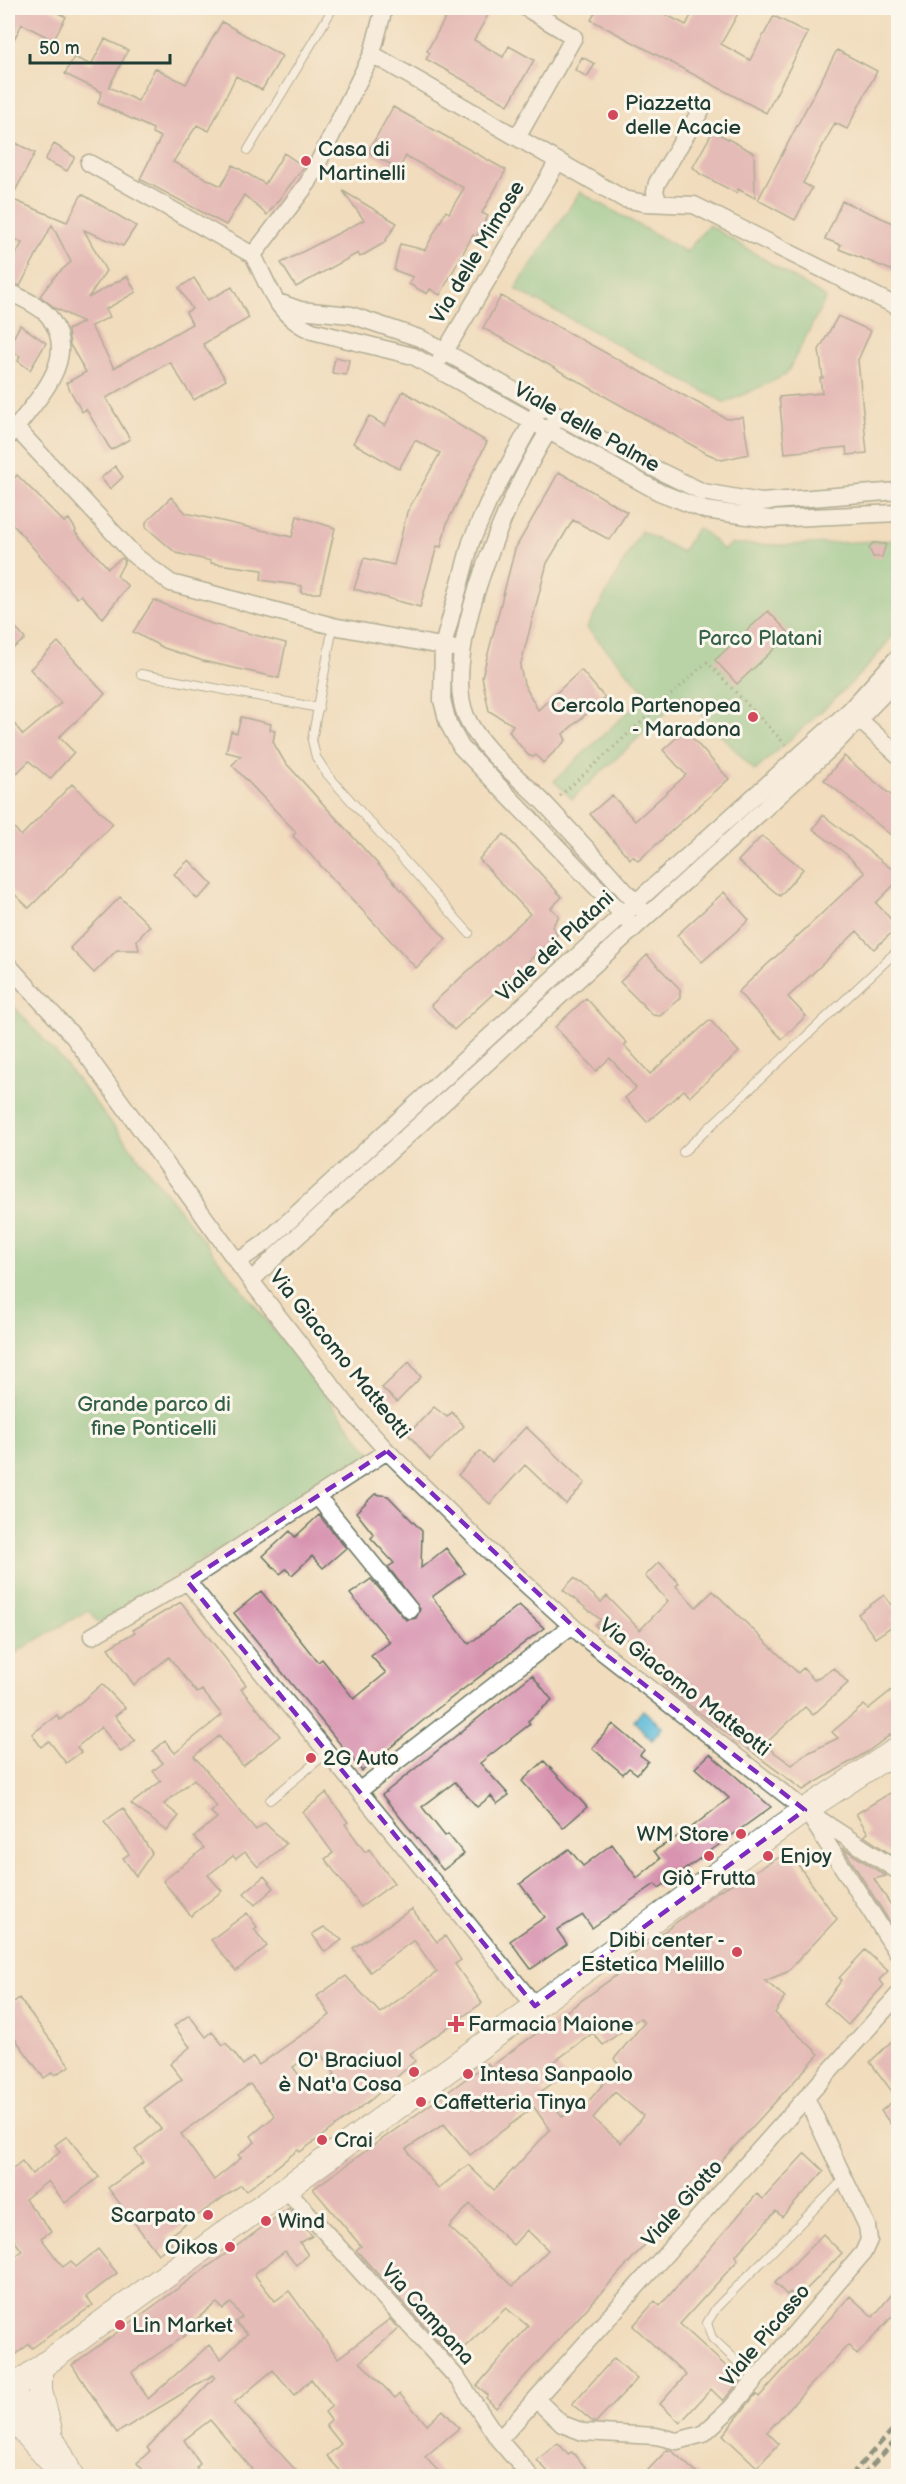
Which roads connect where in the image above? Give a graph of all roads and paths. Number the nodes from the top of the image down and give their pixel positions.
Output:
1 (333, 8) edge
2 (384, 8) edge
3 (526, 8) edge
4 (372, 54) junction
5 (701, 110) dead end
6 (518, 136) junction
7 (248, 150) dead end
8 (558, 161) junction
9 (89, 163) dead end
10 (659, 203) junction
11 (253, 255) junction
12 (8, 291) edge
13 (278, 302) junction
14 (898, 307) edge
15 (445, 350) junction
16 (437, 367) junction
17 (540, 407) junction
18 (558, 417) junction
19 (532, 423) junction
20 (548, 431) junction
21 (12, 432) edge
22 (898, 491) edge
23 (898, 513) edge
24 (333, 627) junction
25 (443, 646) junction
26 (463, 651) junction
27 (898, 657) edge
28 (141, 674) dead end
29 (898, 679) edge
30 (319, 708) junction
31 (855, 715) junction
32 (898, 755) edge
33 (797, 756) junction
34 (554, 801) dead end
35 (635, 915) junction
36 (469, 933) dead end
37 (898, 951) edge
38 (8, 965) edge
39 (683, 1152) dead end
40 (237, 1262) junction
41 (251, 1281) junction
42 (387, 1451) junction
43 (317, 1496) junction
44 (187, 1581) junction
45 (410, 1610) dead end
46 (571, 1626) junction
47 (92, 1636) dead end
48 (898, 1749) edge
49 (327, 1753) junction
50 (360, 1790) junction
51 (270, 1800) dead end
52 (805, 1810) junction
53 (898, 1871) edge
54 (898, 1954) edge
55 (898, 1995) edge
56 (535, 2006) junction
57 (806, 2098) junction
58 (845, 2178) junction
59 (285, 2188) junction
60 (40, 2368) junction
61 (756, 2379) junction
62 (8, 2393) edge
63 (536, 2398) junction
64 (8, 2413) edge
65 (8, 2439) edge
66 (499, 2440) junction
67 (45, 2445) junction
68 (526, 2475) edge
69 (70, 2476) edge

1 - 7 lane
2 - 4 street
3 - 6 street
4 - 6 street
4 - 11 street
5 - 10 street
6 - 8 street
8 - 10 street
8 - 15 street, Via delle Mimose
9 - 11 street
10 - 14 street
11 - 13 street, Viale delle Palme
12 - 21 street
13 - 15 street, Viale delle Palme
13 - 16 street, Viale delle Palme
15 - 16 street, Via delle Mimose
15 - 17 street, Viale delle Palme
16 - 19 street, Viale delle Palme
17 - 18 street, Viale delle Palme
17 - 19 street
18 - 20 street
18 - 22 street, Viale delle Palme
19 - 20 street, Viale delle Palme
19 - 25 street
20 - 23 street, Viale delle Palme
20 - 26 street
21 - 24 street
24 - 25 street
24 - 30 lane
25 - 26 street
25 - 35 street
26 - 35 street
27 - 31 street, Viale dei Platani
28 - 30 lane
29 - 31 street, Viale dei Platani
30 - 36 lane
31 - 32 street
31 - 33 street, Viale dei Platani
31 - 35 street, Viale dei Platani
33 - 34 path
33 - 35 street, Viale dei Platani
35 - 40 street, Viale dei Platani
35 - 41 street, Viale dei Platani
37 - 39 lane
38 - 40 street, Via Giacomo Matteotti
40 - 41 street, Via Giacomo Matteotti
41 - 42 street, Via Giacomo Matteotti
42 - 43 street
42 - 46 street, Via Giacomo Matteotti
43 - 44 street
43 - 45 street
44 - 47 street
44 - 49 street
46 - 50 street
46 - 52 street, Via Giacomo Matteotti
48 - 52 main road
49 - 50 street
49 - 51 lane
50 - 56 street
52 - 53 street
52 - 54 street
52 - 56 main road
55 - 57 street, Viale Giotto
56 - 59 main road
57 - 58 street, Viale Picasso
57 - 63 street, Viale Giotto
58 - 61 street, Viale Picasso
58 - 61 lane
59 - 60 main road
59 - 66 street, Via Campana
60 - 62 main road
60 - 67 main road
61 - 63 street, Viale Picasso
62 - 67 main road
63 - 66 street, Viale Giotto
64 - 67 main road
65 - 67 main road
66 - 68 street, Via Campana
67 - 69 main road

